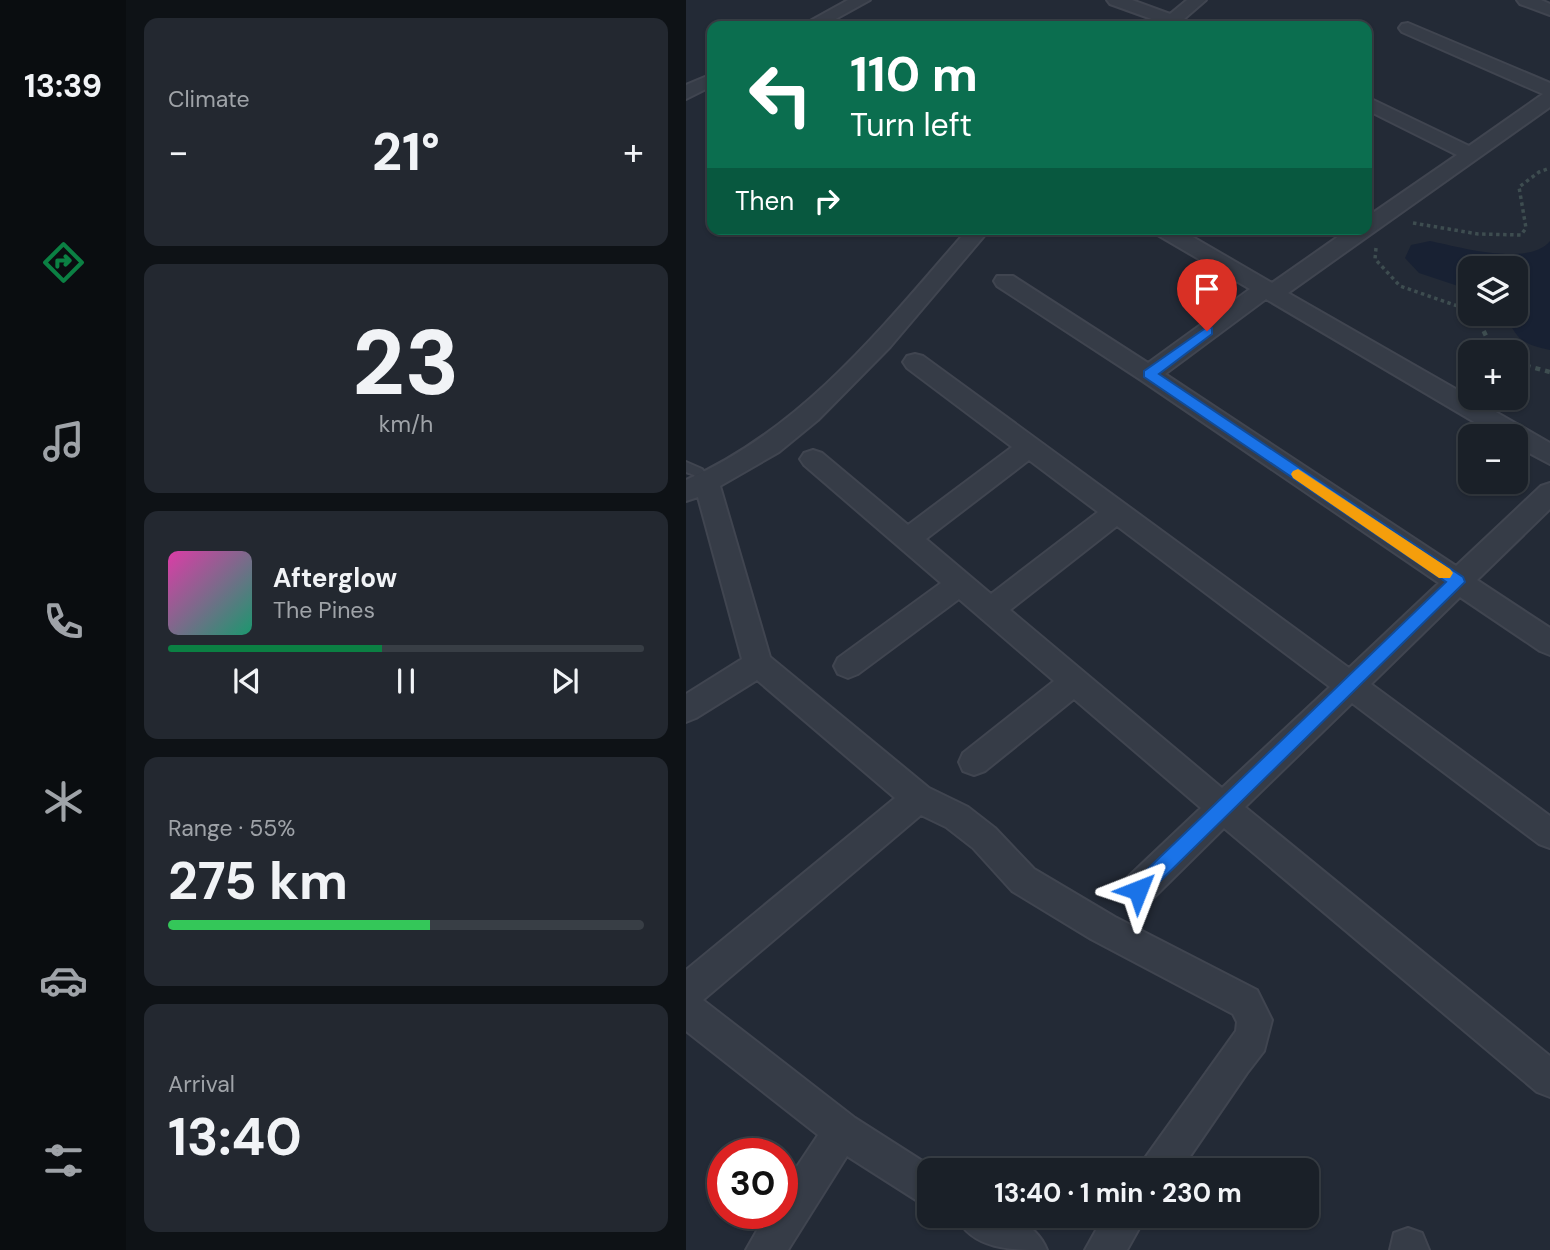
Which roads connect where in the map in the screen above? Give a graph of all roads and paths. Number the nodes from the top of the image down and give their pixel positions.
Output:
1 (861, 0) edge
2 (1116, 0) edge
3 (1197, 0) edge
4 (1526, 0) edge
5 (834, 4) edge
6 (1550, 10) edge
7 (815, 21) edge
8 (1164, 21) edge
9 (1171, 21) edge
10 (1408, 28) dead end
11 (707, 82) edge
12 (1550, 90) edge
13 (686, 93) edge
14 (1550, 98) edge
15 (1372, 105) edge
16 (1471, 154) junction
17 (1550, 168) edge
18 (1372, 220) edge
19 (1372, 222) edge
20 (975, 235) edge
21 (1173, 235) edge
22 (1350, 235) edge
23 (1371, 235) edge
24 (1004, 281) dead end
25 (1269, 291) junction
26 (1458, 306) edge
27 (915, 362) dead end
28 (1528, 366) edge
29 (1550, 372) edge
30 (1149, 374) junction
31 (1030, 446) junction
32 (1550, 456) edge
33 (813, 459) dead end
34 (693, 481) edge
35 (1550, 493) edge
36 (1116, 512) junction
37 (906, 540) junction
38 (1457, 582) junction
39 (960, 584) junction
40 (990, 610) junction
41 (1550, 643) edge
42 (758, 664) junction
43 (848, 666) dead end
44 (1074, 682) junction
45 (1350, 685) junction
46 (686, 709) edge
47 (974, 762) dead end
48 (918, 798) junction
49 (1222, 807) junction
50 (1550, 834) edge
51 (1138, 890) dead end
52 (686, 992) edge
53 (686, 1009) edge
54 (1550, 1079) edge
55 (842, 1132) junction
56 (1167, 1158) edge
57 (917, 1179) edge
58 (994, 1228) edge
59 (1119, 1228) edge
60 (765, 1250) edge
61 (1028, 1250) edge
62 (1104, 1250) edge

1 - 5 street
2 - 8 street
3 - 9 street
4 - 6 street
5 - 7 street
10 - 12 street
11 - 13 street
14 - 16 street
15 - 16 street
16 - 18 street
17 - 19 path
20 - 34 street
21 - 25 street
22 - 25 street
23 - 26 path
24 - 30 street
25 - 30 street
25 - 32 street
27 - 31 street
28 - 29 path
30 - 38 street
31 - 36 street
31 - 37 street
33 - 37 street
34 - 42 street
35 - 38 street
36 - 40 street
36 - 45 street
37 - 39 street
38 - 41 street
38 - 45 street
39 - 40 street
39 - 43 street
40 - 44 street
42 - 46 street
42 - 48 street
44 - 47 street
44 - 49 street
45 - 49 street
45 - 50 street
48 - 52 street
48 - 56 street
49 - 51 street
49 - 54 street
53 - 55 street
55 - 57 street
55 - 60 street
58 - 61 street
59 - 62 street

